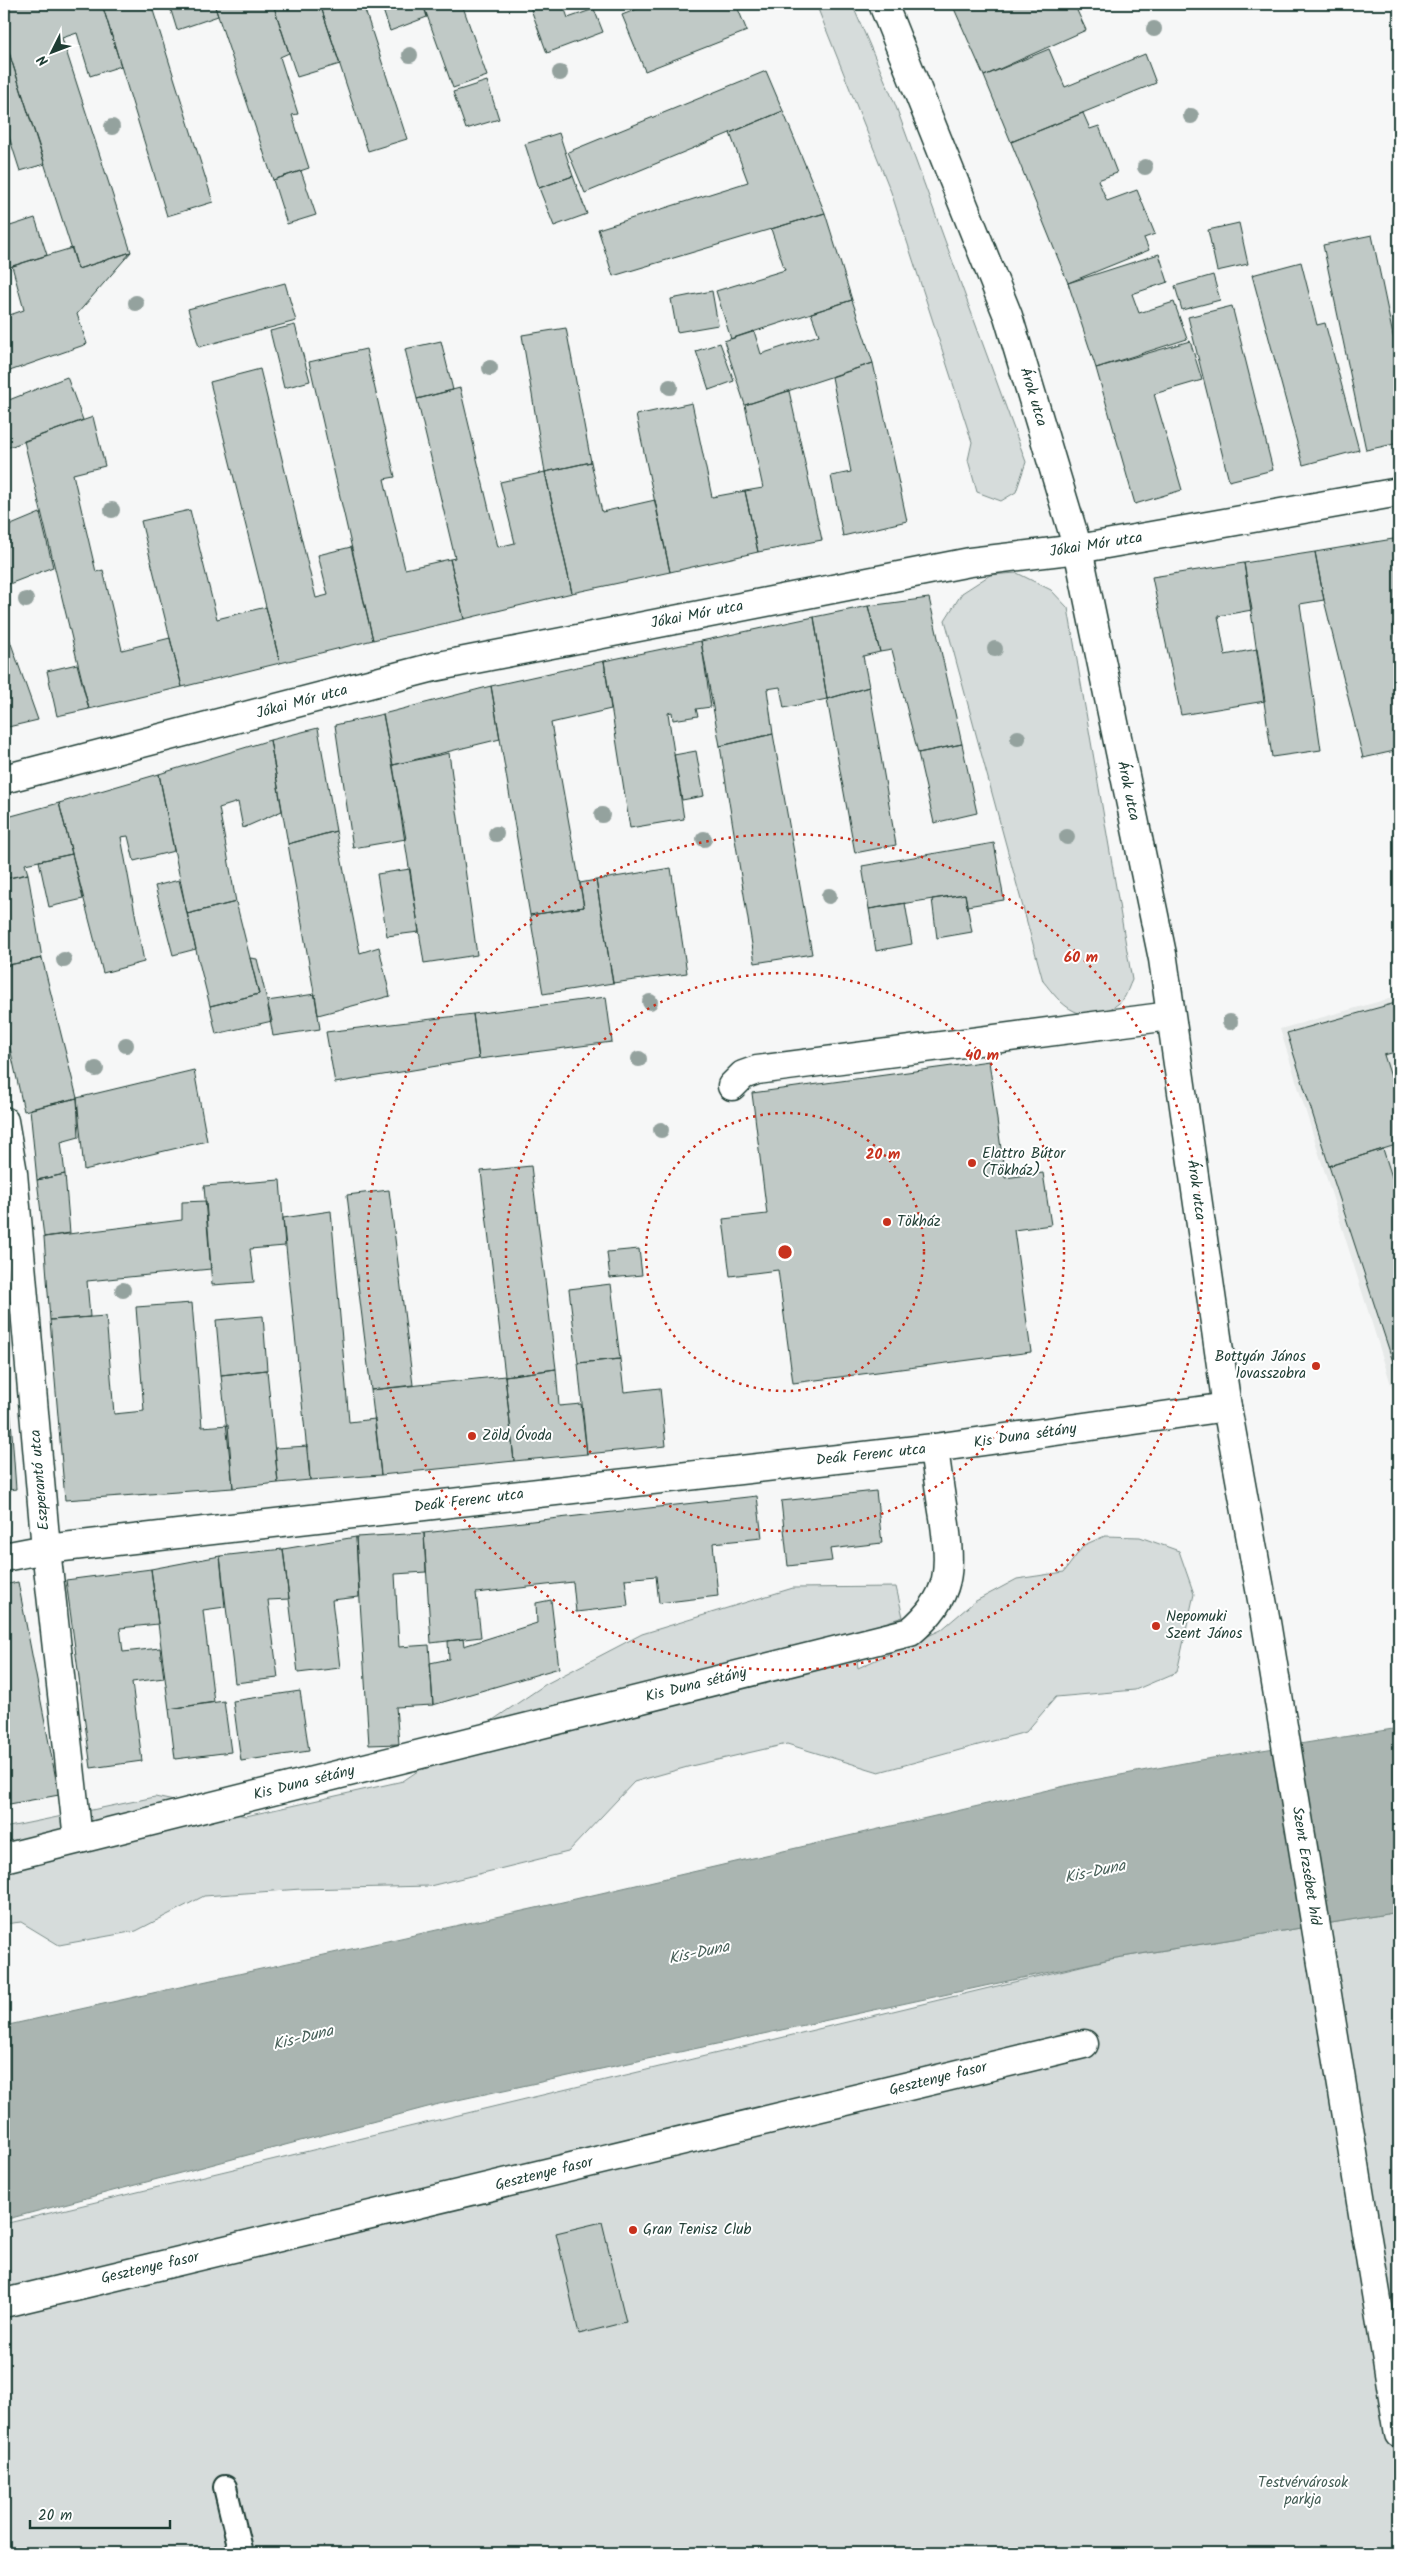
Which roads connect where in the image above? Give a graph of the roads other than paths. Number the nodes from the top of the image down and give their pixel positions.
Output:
1 (883, 4) edge
2 (1399, 492) edge
3 (1078, 549) junction
4 (4, 779) edge
5 (1170, 1016) junction
6 (732, 1086) dead end
7 (4, 1121) edge
8 (1227, 1407) junction
9 (934, 1448) junction
10 (46, 1549) junction
11 (4, 1557) edge
12 (1263, 1606) joint
13 (78, 1839) junction
14 (4, 1858) edge
15 (1084, 2044) dead end
16 (4, 2303) edge
17 (1399, 2434) edge
18 (225, 2487) dead end
19 (241, 2553) edge

1 - 3 street, Árok utca
2 - 3 street, Jókai Mór utca
3 - 4 street, Jókai Mór utca
3 - 5 street, Árok utca
5 - 6 street
5 - 8 street, Árok utca
7 - 10 street, Eszperantó utca
8 - 9 street, Kis Duna sétány
8 - 12 street, Árok utca
9 - 10 street, Deák Ferenc utca
9 - 13 street, Kis Duna sétány
10 - 11 street, Deák Ferenc utca
10 - 13 street, Eszperantó utca
12 - 17 street, Szent Erzsébet híd
13 - 14 street, Kis Duna sétány
15 - 16 street, Gesztenye fasor
18 - 19 lane

